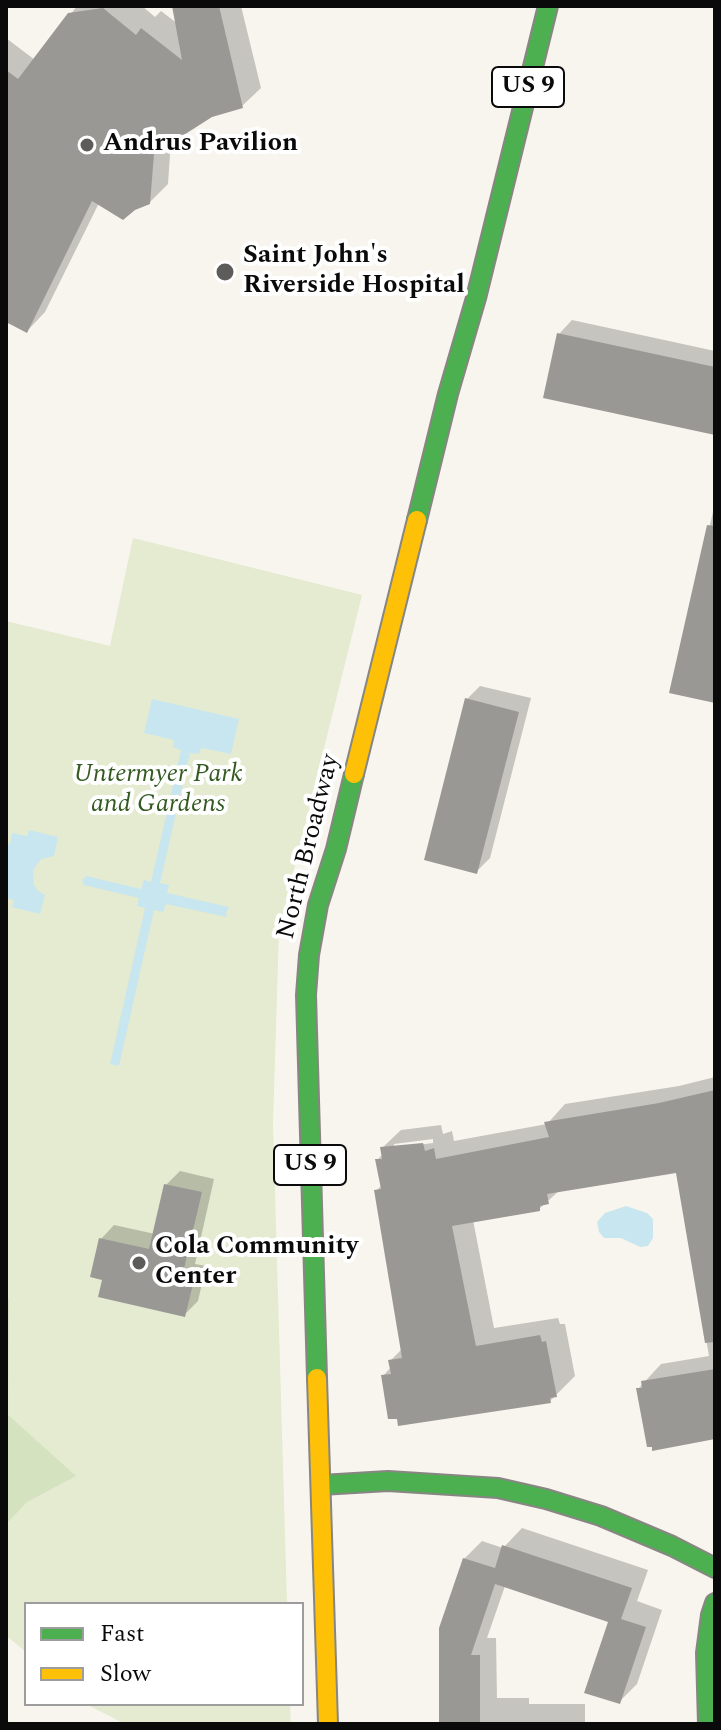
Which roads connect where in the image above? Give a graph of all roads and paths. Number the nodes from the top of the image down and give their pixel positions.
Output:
1 (548, 6) edge
2 (321, 1485) junction
3 (715, 1568) edge
4 (715, 1603) edge
5 (328, 1724) edge
6 (708, 1724) edge

1 - 2 main road, North Broadway / US 9
2 - 3 main road
2 - 5 main road, North Broadway / US 9
4 - 6 main road

